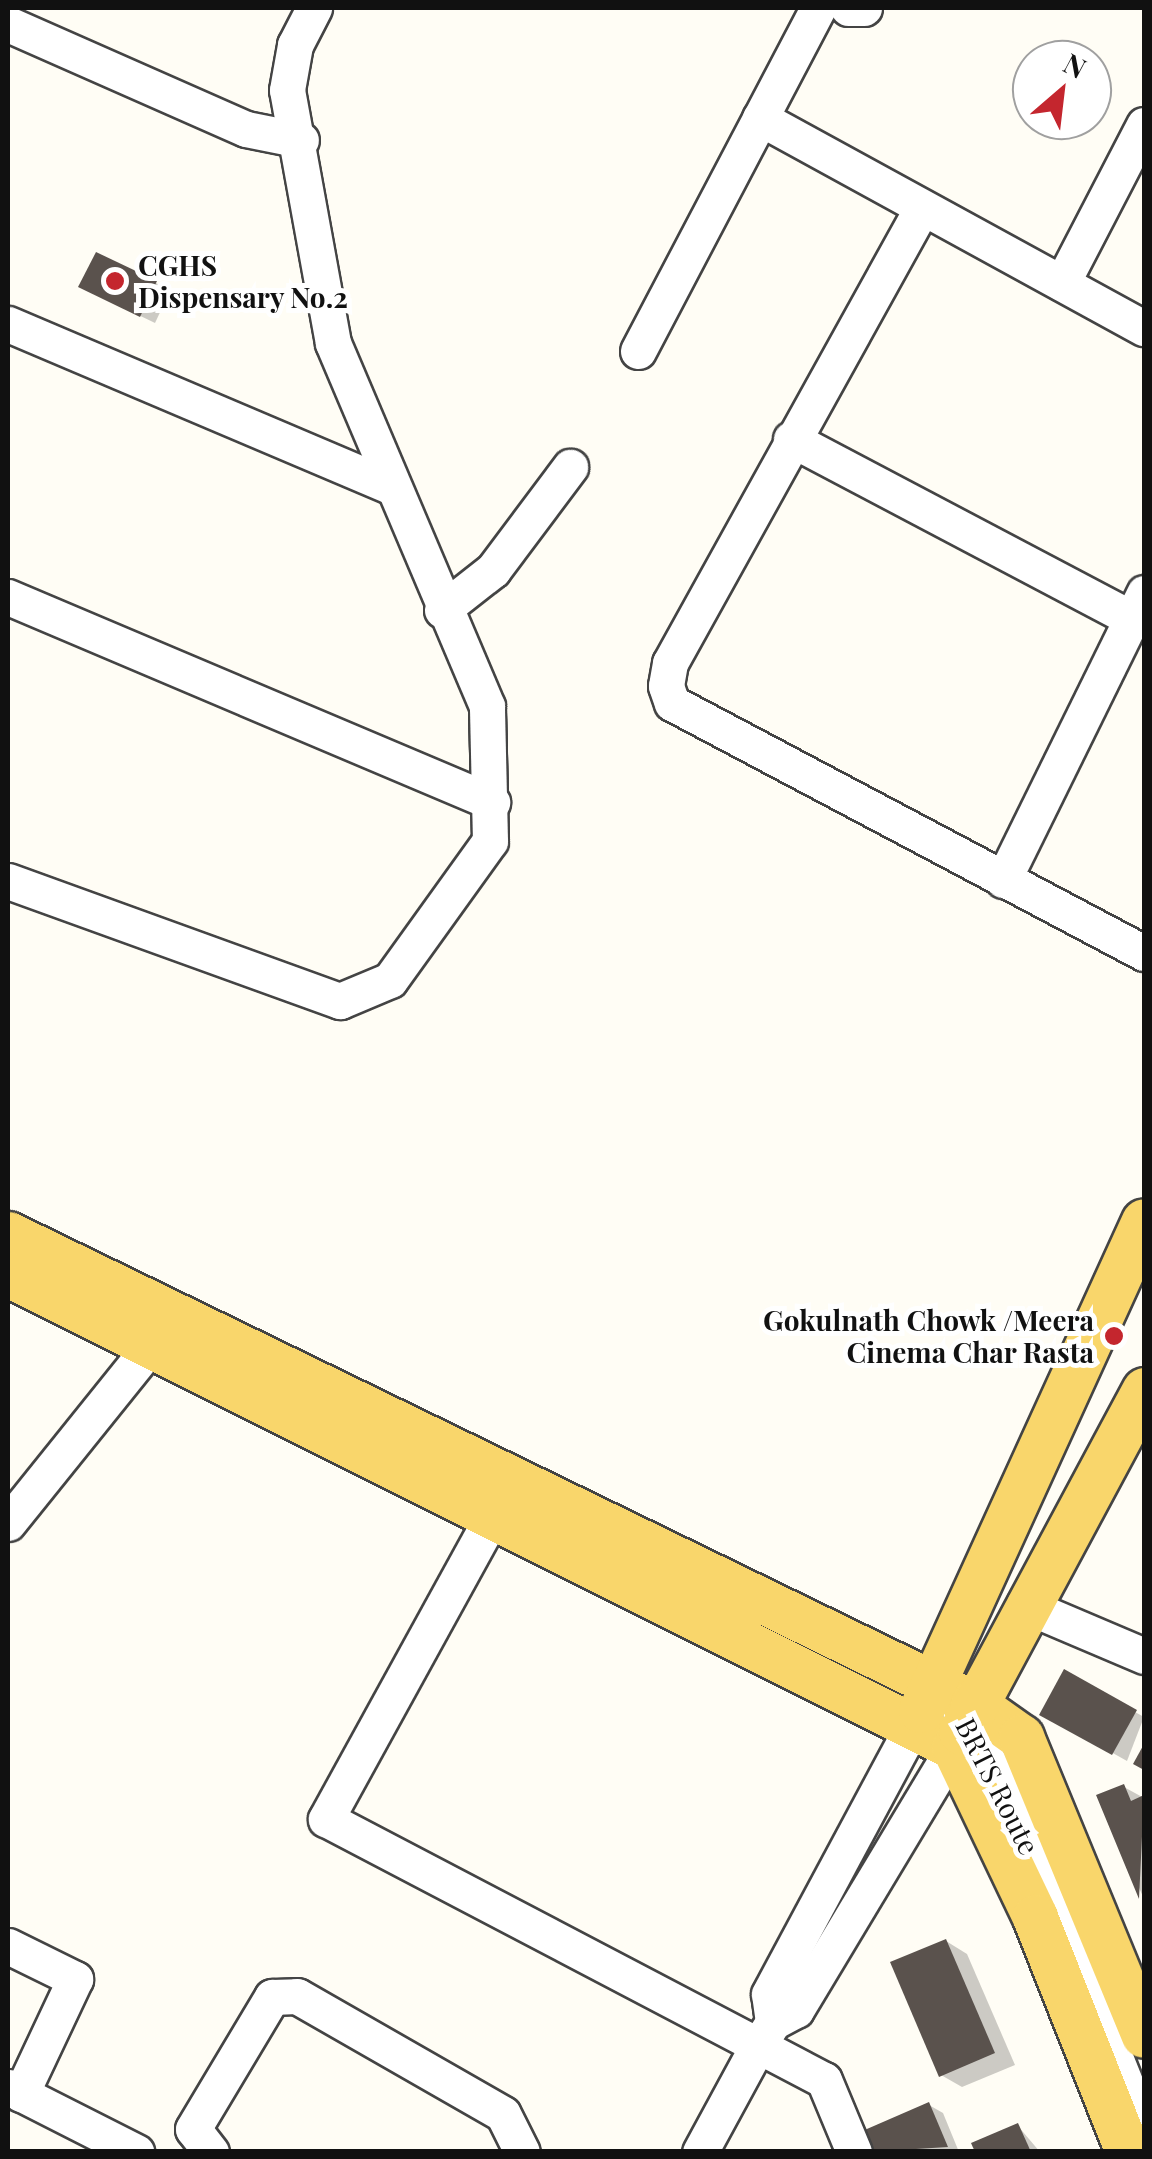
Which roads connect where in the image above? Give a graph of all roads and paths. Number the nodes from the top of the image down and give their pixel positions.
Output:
1 (314, 8) edge
2 (818, 8) edge
3 (848, 8) edge
4 (864, 8) edge
5 (8, 24) edge
6 (760, 118) junction
7 (1144, 125) edge
8 (301, 140) junction
9 (922, 208) junction
10 (1062, 283) junction
11 (8, 324) edge
12 (1144, 328) edge
13 (638, 352) dead end
14 (791, 440) junction
15 (570, 468) dead end
16 (390, 486) junction
17 (8, 597) edge
18 (1137, 605) edge
19 (442, 610) junction
20 (492, 802) junction
21 (1003, 880) junction
22 (8, 882) edge
23 (1144, 954) edge
24 (1144, 1221) edge
25 (8, 1234) edge
26 (1144, 1270) edge
27 (8, 1274) edge
28 (73, 1288) junction
29 (150, 1346) junction
30 (1144, 1390) edge
31 (492, 1517) junction
32 (8, 1523) edge
33 (1024, 1605) junction
34 (1144, 1656) edge
35 (956, 1710) junction
36 (913, 1725) junction
37 (8, 1946) edge
38 (765, 2035) junction
39 (1144, 2036) edge
40 (14, 2091) edge
41 (1144, 2130) edge
42 (136, 2152) edge
43 (211, 2152) edge
44 (522, 2152) edge
45 (700, 2152) edge
46 (854, 2152) edge
47 (1128, 2152) edge

1 - 8 street
2 - 6 street
3 - 4 street
5 - 8 street
6 - 9 street
6 - 13 street
7 - 10 street
8 - 16 street
9 - 10 street
9 - 14 street
10 - 12 street
11 - 16 street
14 - 18 street
14 - 21 street
15 - 19 street
16 - 19 street
17 - 20 street
18 - 21 street
19 - 20 street
20 - 22 street
21 - 23 street
24 - 35 main road
25 - 28 main road
26 - 35 street, BRTS Route
27 - 28 main road
28 - 29 main road
28 - 35 main road
29 - 31 main road
29 - 32 street
30 - 33 main road
31 - 36 main road
31 - 38 street
33 - 34 street
33 - 35 main road
35 - 36 main road
35 - 38 street
35 - 39 main road
35 - 41 street, BRTS Route
35 - 47 main road
36 - 38 street
37 - 40 street
38 - 45 street
38 - 46 street
40 - 42 street
43 - 44 street

